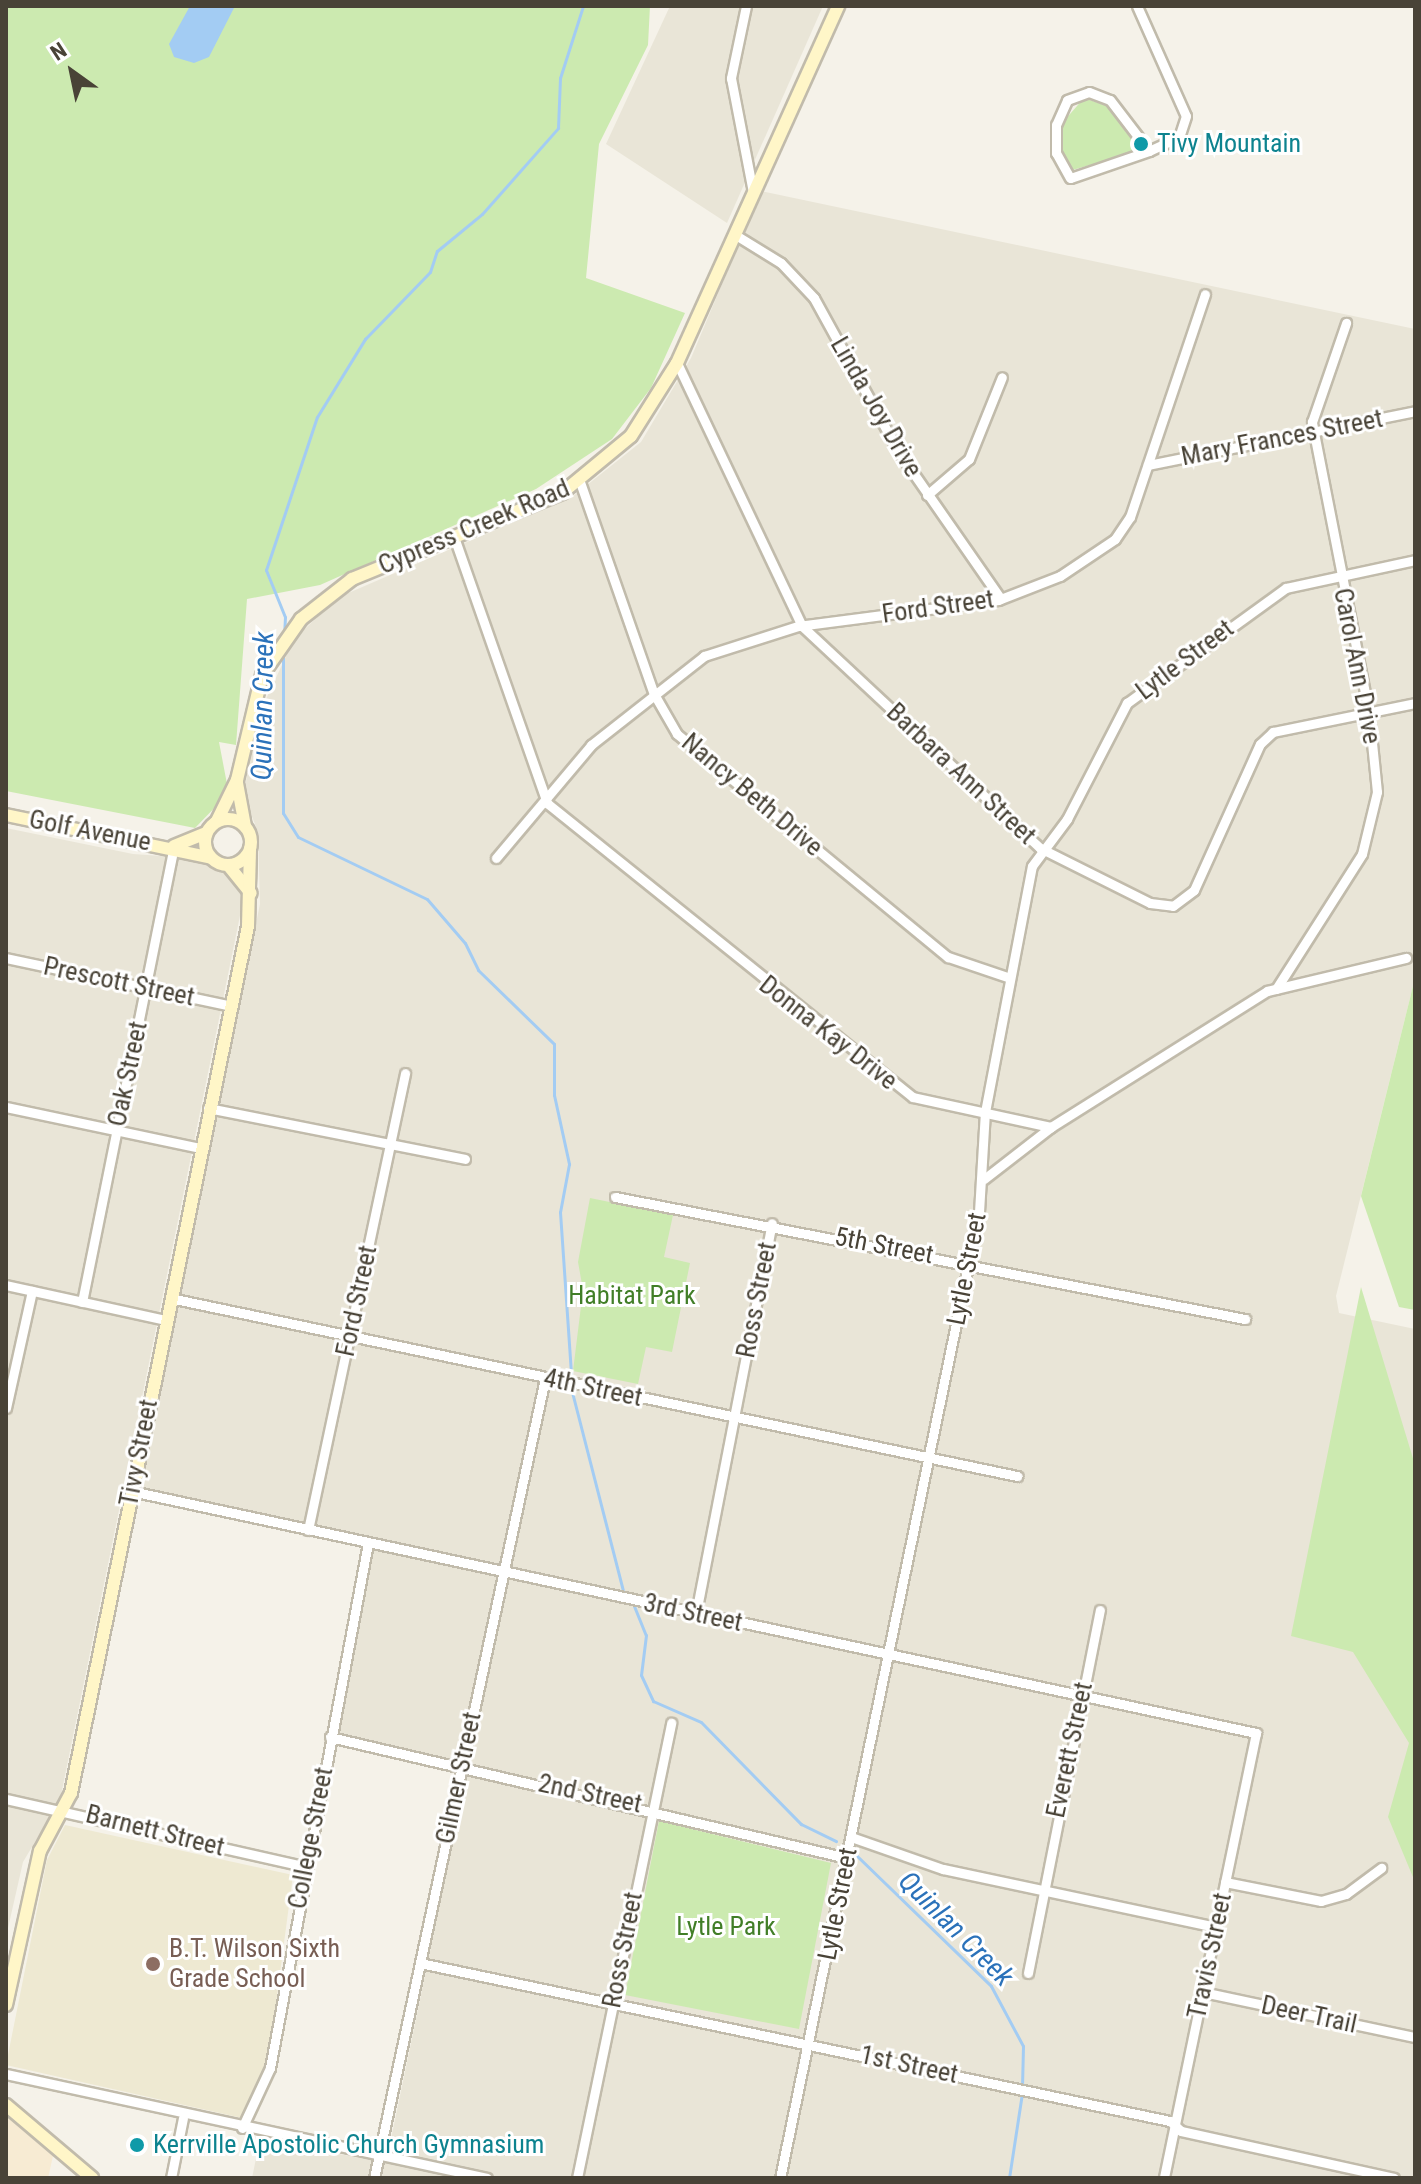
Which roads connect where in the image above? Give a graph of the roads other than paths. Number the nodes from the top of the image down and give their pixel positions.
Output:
1 (746, 6) edge
2 (838, 6) edge
3 (1137, 6) edge
4 (1149, 151) junction
5 (753, 192) junction
6 (734, 234) junction
7 (1205, 294) dead end
8 (1346, 323) dead end
9 (677, 363) junction
10 (1002, 377) dead end
11 (1415, 411) edge
12 (1313, 431) junction
13 (1148, 465) junction
14 (580, 482) junction
15 (927, 495) junction
16 (454, 537) junction
17 (1415, 560) edge
18 (1339, 574) junction
19 (1001, 599) junction
20 (802, 626) junction
21 (654, 694) junction
22 (1415, 703) edge
23 (1369, 713) junction
24 (237, 780) junction
25 (545, 800) junction
26 (6, 815) edge
27 (217, 821) junction
28 (245, 826) junction
29 (207, 833) junction
30 (174, 846) junction
31 (250, 849) junction
32 (1044, 850) junction
33 (211, 858) junction
34 (496, 858) dead end
35 (228, 865) junction
36 (251, 893) junction
37 (6, 958) edge
38 (1406, 958) dead end
39 (1010, 978) junction
40 (146, 988) junction
41 (1276, 989) junction
42 (231, 1006) junction
43 (405, 1073) dead end
44 (6, 1107) edge
45 (208, 1108) junction
46 (985, 1112) junction
47 (1051, 1127) junction
48 (116, 1130) junction
49 (390, 1145) junction
50 (201, 1148) junction
51 (465, 1159) dead end
52 (984, 1179) junction
53 (615, 1197) dead end
54 (772, 1223) junction
55 (968, 1263) junction
56 (6, 1285) edge
57 (32, 1291) junction
58 (170, 1298) junction
59 (82, 1302) junction
60 (1245, 1319) dead end
61 (165, 1320) junction
62 (349, 1338) junction
63 (545, 1378) junction
64 (6, 1408) edge
65 (734, 1417) junction
66 (929, 1458) junction
67 (1017, 1476) dead end
68 (131, 1491) junction
69 (308, 1530) junction
70 (368, 1543) junction
71 (503, 1571) junction
72 (1100, 1610) dead end
73 (696, 1613) junction
74 (886, 1655) junction
75 (1083, 1696) junction
76 (671, 1723) dead end
77 (1256, 1733) joint
78 (330, 1737) junction
79 (461, 1767) junction
80 (6, 1799) edge
81 (652, 1807) junction
82 (62, 1811) junction
83 (851, 1837) junction
84 (847, 1858) junction
85 (304, 1866) junction
86 (1381, 1868) dead end
87 (1225, 1882) junction
88 (1039, 1889) junction
89 (1216, 1927) junction
90 (420, 1963) junction
91 (1028, 1973) dead end
92 (1203, 1992) junction
93 (612, 2003) junction
94 (6, 2005) edge
95 (1415, 2037) edge
96 (808, 2042) junction
97 (6, 2074) edge
98 (6, 2105) edge
99 (183, 2118) junction
100 (1175, 2126) junction
101 (242, 2128) junction
102 (379, 2156) junction
103 (92, 2178) edge
104 (171, 2178) edge
105 (374, 2178) edge
106 (487, 2178) edge
107 (577, 2178) edge
108 (780, 2178) edge
109 (1164, 2178) edge
110 (1394, 2178) edge

1 - 5 street
2 - 5 main road, Cypress Creek Road
3 - 4 street
4 - 4 street
5 - 6 main road, Cypress Creek Road
6 - 9 main road, Cypress Creek Road
6 - 15 street, Linda Joy Drive
7 - 13 street, Ford Street
8 - 12 street, Carol Ann Drive
9 - 14 main road, Cypress Creek Road
9 - 20 street, Barbara Ann Street
10 - 15 street
11 - 12 street, Mary Frances Street
12 - 13 street, Mary Frances Street
12 - 18 street, Carol Ann Drive
13 - 19 street, Ford Street
14 - 16 main road, Cypress Creek Road
14 - 21 street, Nancy Beth Drive
15 - 19 street, Linda Joy Drive
16 - 24 main road, Cypress Creek Road
16 - 25 street
17 - 18 street, Lytle Street
18 - 23 street, Carol Ann Drive
18 - 32 street, Lytle Street
19 - 20 street, Ford Street
20 - 21 street, Ford Street
20 - 32 street, Barbara Ann Street
21 - 25 street, Ford Street
21 - 39 street, Nancy Beth Drive
22 - 23 street, Barbara Ann Street
23 - 32 street, Barbara Ann Street
23 - 41 street, Carol Ann Drive
24 - 27 main road, Cypress Creek Road
24 - 28 main road, Cypress Creek Road
25 - 34 street, Ford Street
25 - 46 street, Donna Kay Drive
26 - 30 main road, Golf Avenue
27 - 28 main road
27 - 29 main road
28 - 31 main road
29 - 30 main road, Golf Avenue
29 - 33 main road
30 - 33 main road, Golf Avenue
30 - 40 street, Oak Street
31 - 35 main road
31 - 36 main road, Tivy Street
32 - 39 street, Lytle Street
33 - 35 main road
35 - 36 main road
36 - 42 main road, Tivy Street
37 - 40 street, Prescott Street
38 - 41 street
39 - 46 street, Lytle Street
40 - 42 street, Prescott Street
40 - 48 street, Oak Street
41 - 47 street
42 - 45 main road, Tivy Street
43 - 49 street, Ford Street
44 - 48 street
45 - 49 street
45 - 50 main road, Tivy Street
46 - 47 street, Donna Kay Drive
46 - 52 street, Lytle Street
47 - 52 street
48 - 50 street
48 - 59 street, Oak Street
49 - 51 street
49 - 62 street, Ford Street
50 - 58 main road, Tivy Street
52 - 55 street, Lytle Street
53 - 54 street, 5th Street
54 - 55 street, 5th Street
54 - 65 street, Ross Street
55 - 60 street, 5th Street
55 - 66 street, Lytle Street
56 - 57 street
57 - 59 street
57 - 64 street
58 - 61 main road, Tivy Street
58 - 62 street, 4th Street
59 - 61 street
61 - 68 main road, Tivy Street
62 - 63 street, 4th Street
62 - 69 street, Ford Street
63 - 65 street, 4th Street
63 - 71 street, Gilmer Street
65 - 66 street, 4th Street
65 - 73 street, Ross Street
66 - 67 street, 4th Street
66 - 74 street, Lytle Street
68 - 69 street, 3rd Street
68 - 82 main road, Tivy Street
69 - 70 street, 3rd Street
70 - 71 street, 3rd Street
70 - 78 street, College Street
71 - 73 street, 3rd Street
71 - 79 street, Gilmer Street
72 - 75 street, Everett Street
73 - 74 street, 3rd Street
74 - 75 street, 3rd Street
74 - 83 street, Lytle Street
75 - 77 street, 3rd Street
75 - 88 street, Everett Street
76 - 81 street, Ross Street
77 - 87 street, Travis Street
78 - 79 street, 2nd Street
78 - 85 street, College Street
79 - 81 street, 2nd Street
79 - 90 street, Gilmer Street
80 - 82 street, Barnett Street
81 - 84 street, 2nd Street
81 - 93 street, Ross Street
82 - 85 street, Barnett Street
82 - 94 main road, Tivy Street
83 - 84 street, Lytle Street
83 - 88 street
84 - 96 street, Lytle Street
85 - 101 street, College Street
86 - 87 street
87 - 89 street, Travis Street
88 - 89 street
88 - 91 street, Everett Street
89 - 92 street, Travis Street
90 - 93 street, 1st Street
90 - 102 street, Gilmer Street
92 - 95 street, Deer Trail
92 - 100 street, Travis Street
93 - 96 street, 1st Street
93 - 107 street, Ross Street
96 - 100 street, 1st Street
96 - 108 street, Lytle Street
97 - 99 street
98 - 103 main road
99 - 101 street
99 - 104 street
100 - 109 street, Travis Street
100 - 110 street, 1st Street
101 - 102 street
102 - 105 street, Gilmer Street
102 - 106 street

